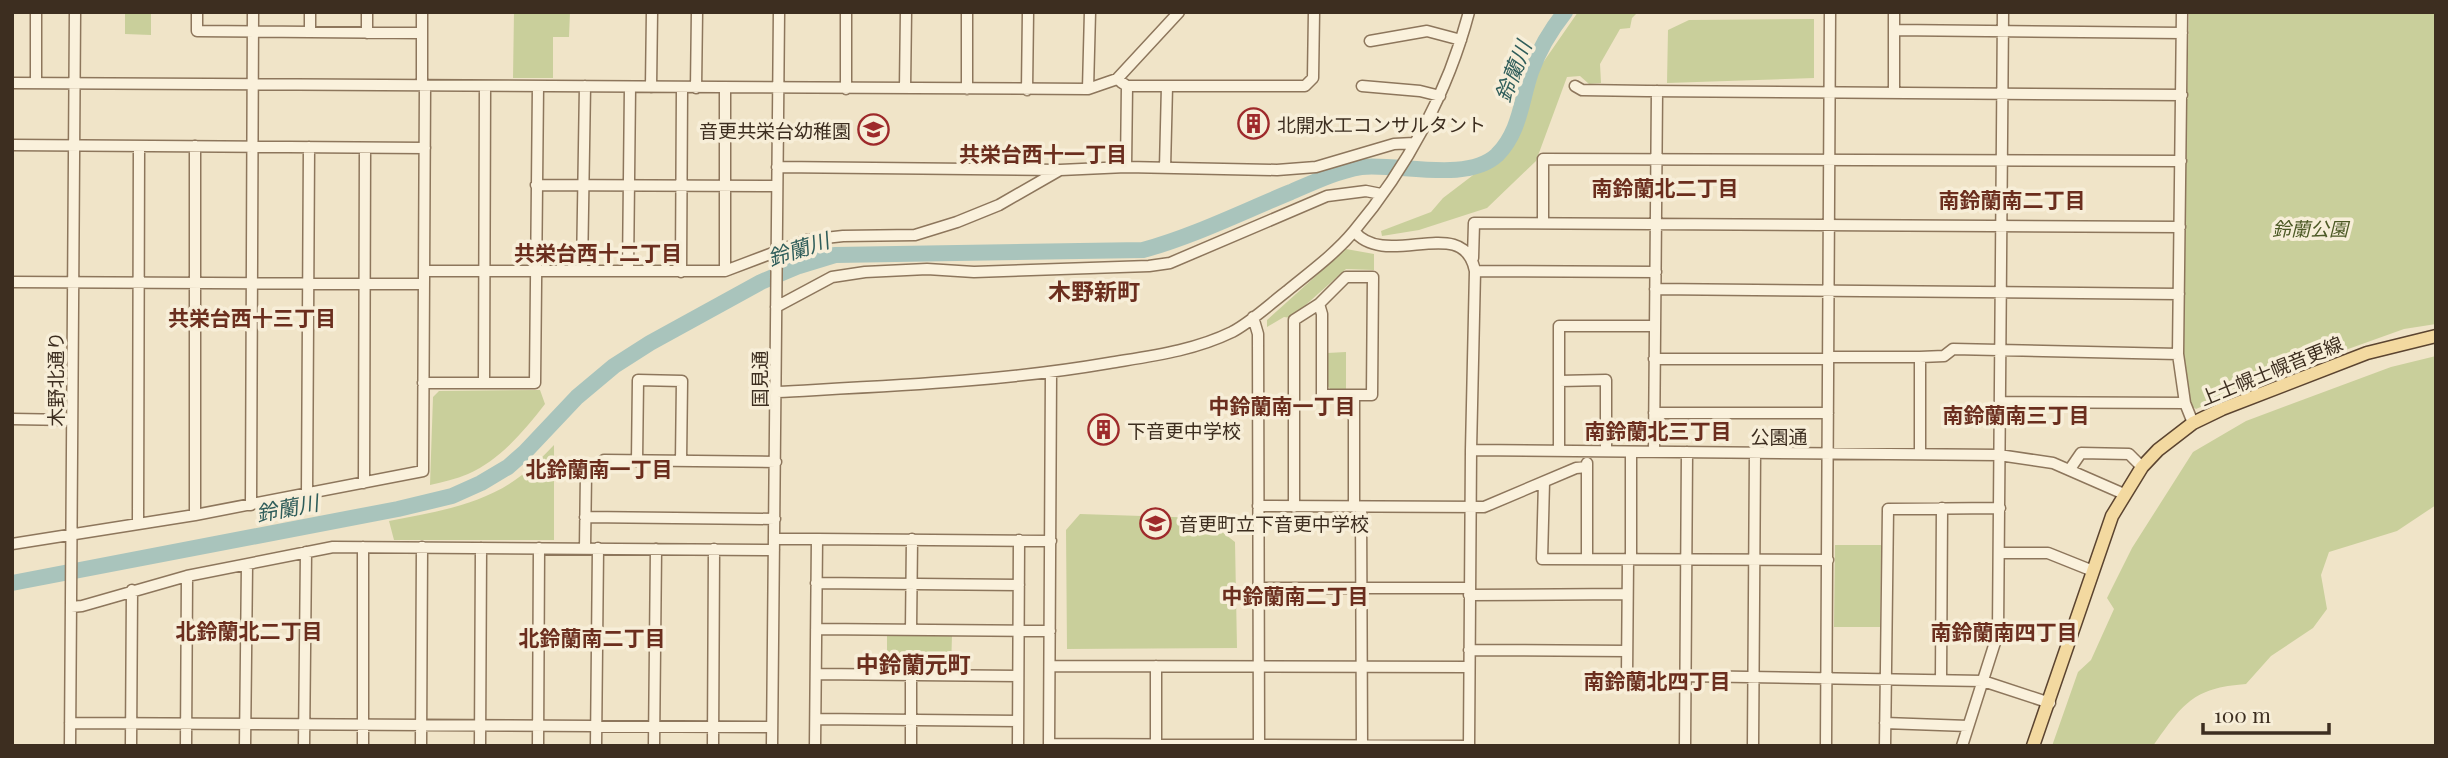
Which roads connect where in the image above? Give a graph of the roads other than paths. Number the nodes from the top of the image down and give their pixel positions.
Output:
1 (36, 12) edge
2 (75, 12) edge
3 (197, 12) edge
4 (253, 12) edge
5 (310, 12) edge
6 (367, 12) edge
7 (422, 12) edge
8 (652, 12) edge
9 (697, 12) edge
10 (779, 12) edge
11 (846, 12) edge
12 (906, 12) edge
13 (967, 12) edge
14 (1028, 12) edge
15 (1090, 12) edge
16 (1179, 12) edge
17 (1314, 12) edge
18 (1469, 12) edge
19 (1830, 12) edge
20 (1894, 12) edge
21 (2003, 12) edge
22 (2182, 12) edge
23 (1894, 30) junction
24 (2003, 31) junction
25 (253, 32) junction
26 (310, 32) junction
27 (367, 33) junction
28 (422, 33) junction
29 (2182, 33) junction
30 (1461, 40) junction
31 (1370, 41) dead end
32 (1122, 82) junction
33 (12, 83) edge
34 (36, 83) junction
35 (74, 84) junction
36 (252, 85) junction
37 (423, 86) junction
38 (485, 86) junction
39 (538, 86) junction
40 (585, 86) junction
41 (1167, 86) junction
42 (1362, 86) dead end
43 (1575, 86) dead end
44 (630, 87) junction
45 (651, 87) junction
46 (682, 88) junction
47 (696, 88) junction
48 (725, 88) junction
49 (905, 88) junction
50 (778, 89) junction
51 (846, 89) junction
52 (967, 89) junction
53 (1088, 89) junction
54 (1027, 90) junction
55 (1657, 92) junction
56 (1829, 92) junction
57 (1894, 93) junction
58 (2002, 94) junction
59 (2182, 95) junction
60 (1440, 96) junction
61 (1415, 143) junction
62 (12, 145) edge
63 (74, 145) junction
64 (139, 146) junction
65 (195, 146) junction
66 (252, 147) junction
67 (309, 148) junction
68 (365, 148) junction
69 (425, 148) junction
70 (1657, 158) junction
71 (1829, 159) junction
72 (2001, 160) junction
73 (2181, 161) junction
74 (777, 167) junction
75 (1126, 167) junction
76 (1165, 168) junction
77 (1059, 170) junction
78 (536, 185) junction
79 (583, 185) junction
80 (628, 185) junction
81 (682, 185) junction
82 (725, 186) junction
83 (777, 186) junction
84 (1381, 194) junction
85 (1543, 222) junction
86 (1656, 223) junction
87 (1829, 224) junction
88 (2001, 225) junction
89 (2180, 227) junction
90 (1354, 230) junction
91 (1473, 258) junction
92 (777, 259) junction
93 (424, 271) junction
94 (484, 271) junction
95 (536, 271) junction
96 (582, 271) junction
97 (628, 271) junction
98 (724, 271) junction
99 (1475, 271) junction
100 (681, 272) junction
101 (1656, 272) junction
102 (12, 282) edge
103 (72, 282) junction
104 (138, 283) junction
105 (195, 283) junction
106 (251, 284) junction
107 (424, 284) junction
108 (308, 285) junction
109 (364, 285) junction
110 (1655, 289) junction
111 (1829, 290) junction
112 (2000, 292) junction
113 (2179, 294) junction
114 (1319, 304) junction
115 (776, 307) junction
116 (1253, 317) junction
117 (1654, 326) junction
118 (2436, 336) edge
119 (2000, 351) junction
120 (2178, 354) junction
121 (1920, 357) junction
122 (1828, 358) junction
123 (1654, 359) junction
124 (1051, 373) junction
125 (1559, 381) junction
126 (423, 383) junction
127 (484, 383) junction
128 (777, 392) junction
129 (1354, 396) junction
130 (2000, 402) junction
131 (2185, 403) junction
132 (1654, 412) junction
133 (1828, 413) junction
134 (12, 419) edge
135 (72, 420) junction
136 (2193, 422) junction
137 (1471, 450) junction
138 (1559, 451) junction
139 (1587, 451) junction
140 (1606, 451) junction
141 (1631, 452) junction
142 (1654, 452) junction
143 (1687, 452) junction
144 (1755, 453) junction
145 (1828, 453) junction
146 (1920, 454) junction
147 (1999, 455) junction
148 (637, 461) junction
149 (681, 461) junction
150 (776, 462) junction
151 (1587, 467) junction
152 (2142, 467) junction
153 (2070, 469) junction
154 (1544, 482) junction
155 (363, 483) junction
156 (2124, 494) junction
157 (307, 495) junction
158 (251, 505) junction
159 (1258, 506) junction
160 (1294, 507) junction
161 (1357, 507) junction
162 (1942, 508) junction
163 (2000, 508) junction
164 (1470, 509) junction
165 (195, 515) junction
166 (584, 517) junction
167 (775, 519) junction
168 (138, 524) junction
169 (71, 533) junction
170 (817, 539) junction
171 (912, 539) junction
172 (1019, 540) junction
173 (1051, 541) junction
174 (12, 544) edge
175 (774, 544) junction
176 (363, 547) junction
177 (422, 547) junction
178 (481, 548) junction
179 (539, 548) junction
180 (584, 548) junction
181 (598, 548) junction
182 (656, 549) junction
183 (715, 549) junction
184 (306, 552) junction
185 (1999, 553) junction
186 (1587, 559) junction
187 (1629, 559) junction
188 (1686, 559) junction
189 (1755, 559) junction
190 (1828, 560) junction
191 (247, 565) junction
192 (2093, 570) junction
193 (187, 576) junction
194 (816, 583) junction
195 (912, 584) junction
196 (1019, 585) junction
197 (1362, 587) junction
198 (1258, 588) junction
199 (132, 590) junction
200 (1469, 591) junction
201 (1627, 594) junction
202 (71, 607) junction
203 (816, 629) junction
204 (911, 629) junction
205 (1018, 630) junction
206 (1050, 631) junction
207 (1469, 650) junction
208 (1627, 651) junction
209 (1050, 666) junction
210 (1156, 666) junction
211 (1259, 666) junction
212 (1363, 666) junction
213 (1469, 667) junction
214 (816, 674) junction
215 (911, 675) junction
216 (1018, 676) junction
217 (1628, 676) dead end
218 (1685, 676) junction
219 (1753, 676) junction
220 (1827, 678) junction
221 (1886, 679) junction
222 (1941, 679) junction
223 (1983, 681) junction
224 (2050, 703) junction
225 (816, 719) junction
226 (911, 719) junction
227 (1018, 721) junction
228 (70, 723) junction
229 (131, 723) junction
230 (186, 723) junction
231 (245, 723) junction
232 (1885, 723) junction
233 (304, 724) junction
234 (363, 724) junction
235 (421, 724) junction
236 (480, 725) junction
237 (538, 725) junction
238 (597, 726) junction
239 (655, 726) junction
240 (713, 726) junction
241 (1968, 726) junction
242 (772, 727) junction
243 (1049, 745) edge
244 (1156, 745) edge
245 (1259, 745) edge
246 (1362, 745) edge
247 (70, 746) edge
248 (131, 746) edge
249 (186, 746) edge
250 (245, 746) edge
251 (304, 746) edge
252 (363, 746) edge
253 (421, 746) edge
254 (480, 746) edge
255 (538, 746) edge
256 (596, 746) edge
257 (654, 746) edge
258 (713, 746) edge
259 (772, 746) edge
260 (815, 746) edge
261 (911, 746) edge
262 (1018, 746) edge
263 (1467, 746) edge
264 (1685, 746) edge
265 (1753, 746) edge
266 (1826, 746) edge
267 (1885, 746) edge
268 (1962, 746) edge
269 (2033, 746) edge

1 - 34 street
2 - 35 street, 木野北通り
3 - 25 street
4 - 25 street
5 - 26 street
6 - 27 street
7 - 28 street
8 - 45 street
9 - 47 street
10 - 50 street, 国見通
11 - 51 street
12 - 49 street
13 - 52 street
14 - 54 street
15 - 53 street
16 - 32 street
17 - 41 street
18 - 30 street
19 - 56 street
20 - 23 street
21 - 24 street
22 - 29 street
23 - 24 street
23 - 57 street
24 - 29 street
24 - 58 street
25 - 26 street
25 - 36 street
26 - 27 street
27 - 28 street
28 - 37 street
29 - 59 street
30 - 31 street
30 - 60 street
32 - 41 street
32 - 53 street
32 - 75 street
33 - 34 street
34 - 35 street
35 - 36 street
35 - 63 street, 木野北通り
36 - 37 street
36 - 66 street
37 - 38 street
37 - 69 street
38 - 39 street
38 - 94 street
39 - 40 street
39 - 78 street
40 - 44 street
40 - 79 street
41 - 76 street
42 - 60 street
43 - 55 street
44 - 45 street
44 - 80 street
45 - 46 street
46 - 47 street
46 - 81 street
47 - 48 street
48 - 50 street
48 - 82 street
49 - 51 street
49 - 52 street
50 - 51 street
50 - 74 street, 国見通
52 - 54 street
53 - 54 street
55 - 56 street
55 - 70 street
56 - 57 street
56 - 71 street
57 - 58 street
58 - 59 street
58 - 72 street
59 - 73 street
60 - 61 street
61 - 76 street
61 - 84 street
62 - 63 street
63 - 64 street
63 - 103 street, 木野北通り
64 - 65 street
64 - 104 street
65 - 66 street
65 - 105 street
66 - 67 street
66 - 106 street
67 - 68 street
67 - 108 street
68 - 69 street
68 - 109 street
69 - 93 street
70 - 71 street
70 - 85 street
70 - 86 street
71 - 72 street
71 - 87 street
72 - 73 street
72 - 88 street
73 - 89 street
74 - 77 street
74 - 83 street, 国見通
75 - 76 street
75 - 77 street
77 - 92 street
78 - 79 street
78 - 95 street
79 - 80 street
79 - 96 street
80 - 81 street
80 - 97 street
81 - 82 street
81 - 100 street
82 - 83 street
82 - 98 street
83 - 92 street, 国見通
84 - 90 street
84 - 115 street
85 - 86 street
85 - 91 street
86 - 87 street
86 - 101 street
87 - 88 street
87 - 111 street
88 - 89 street
88 - 112 street
89 - 113 street
90 - 91 street
90 - 116 street
91 - 99 street
92 - 98 street
92 - 115 street, 国見通
93 - 94 street
93 - 107 street
94 - 95 street
94 - 127 street
95 - 96 street
95 - 127 street
96 - 97 street
97 - 100 street
98 - 100 street
99 - 101 street
99 - 137 street
101 - 110 street
102 - 103 street
103 - 104 street
103 - 135 street, 木野北通り
104 - 105 street
104 - 168 street
105 - 106 street
105 - 165 street
106 - 108 street
106 - 158 street
107 - 109 street
107 - 126 street
108 - 109 street
108 - 157 street
109 - 155 street
110 - 111 street
110 - 117 street
111 - 112 street
111 - 122 street
112 - 113 street
112 - 119 street
113 - 120 street
114 - 129 street
114 - 129 street
114 - 160 street
115 - 128 street, 国見通
116 - 124 street
116 - 159 street
117 - 123 street
117 - 125 street
118 - 136 main road, 上士幌士幌音更線
119 - 120 street
119 - 121 street
119 - 130 street
120 - 131 street
121 - 122 street
121 - 146 street
122 - 123 street
122 - 133 street
123 - 132 street
124 - 128 street
124 - 173 street
125 - 138 street
125 - 140 street
126 - 127 street
126 - 155 street
128 - 150 street, 国見通
129 - 161 street
130 - 131 street
130 - 147 street
131 - 136 street
132 - 133 street
132 - 142 street
133 - 145 street
134 - 135 street
135 - 169 street, 木野北通り
136 - 152 main road, 上士幌士幌音更線
137 - 138 street, 公園通
137 - 164 street
138 - 139 street, 公園通
139 - 140 street, 公園通
139 - 151 street
140 - 141 street, 公園通
141 - 142 street, 公園通
141 - 187 street
142 - 143 street, 公園通
143 - 144 street, 公園通
143 - 188 street
144 - 145 street, 公園通
144 - 189 street
145 - 146 street, 公園通
145 - 190 street
146 - 147 street, 公園通
147 - 153 street, 公園通
147 - 163 street
148 - 149 street
148 - 149 street
148 - 166 street
149 - 150 street
150 - 167 street, 国見通
151 - 154 street
151 - 186 street
152 - 153 street
152 - 156 main road, 上士幌士幌音更線
153 - 156 street, 公園通
154 - 164 street
154 - 186 street
155 - 157 street
156 - 192 main road, 上士幌士幌音更線
157 - 158 street
158 - 165 street
159 - 160 street
159 - 198 street
160 - 161 street
161 - 164 street
161 - 197 street
162 - 163 street
162 - 221 street
162 - 222 street
163 - 185 street
164 - 200 street
165 - 168 street
166 - 167 street
166 - 180 street
167 - 175 street, 国見通
168 - 169 street
169 - 174 street
169 - 202 street, 木野北通り
170 - 171 street
170 - 175 street
170 - 194 street
171 - 172 street
171 - 195 street
172 - 173 street
172 - 196 street
173 - 206 street
175 - 183 street
175 - 242 street, 国見通
176 - 177 street
176 - 184 street
176 - 234 street
177 - 178 street
177 - 235 street
178 - 179 street
178 - 236 street
179 - 180 street
179 - 237 street
180 - 181 street
181 - 182 street
181 - 238 street
182 - 183 street
182 - 239 street
183 - 240 street
184 - 191 street
184 - 233 street
185 - 192 street
185 - 223 street
186 - 187 street
187 - 188 street
187 - 201 street
188 - 189 street
188 - 218 street
189 - 190 street
189 - 219 street
190 - 220 street
191 - 193 street
191 - 231 street
192 - 224 main road, 上士幌士幌音更線
193 - 199 street
193 - 230 street
194 - 195 street
194 - 203 street
195 - 196 street
195 - 204 street
196 - 205 street
197 - 198 street
197 - 200 street
197 - 212 street
198 - 211 street
199 - 202 street
199 - 229 street
200 - 201 street
200 - 207 street
201 - 208 street
202 - 228 street, 木野北通り
203 - 204 street
203 - 214 street
204 - 205 street
205 - 206 street
205 - 216 street
206 - 209 street
207 - 208 street
207 - 213 street
208 - 217 street
209 - 210 street
209 - 243 street
210 - 211 street
210 - 244 street
211 - 212 street
211 - 245 street
212 - 213 street
212 - 246 street
213 - 263 street
214 - 215 street
214 - 225 street
215 - 216 street
215 - 226 street
216 - 227 street
218 - 219 street
218 - 264 street
219 - 220 street
219 - 265 street
220 - 221 street
220 - 266 street
221 - 222 street
221 - 232 street
222 - 223 street
223 - 224 street
223 - 241 street
224 - 269 main road, 上士幌士幌音更線
225 - 226 street
225 - 260 street
226 - 227 street
226 - 261 street
227 - 262 street
228 - 229 street
228 - 247 street, 木野北通り
229 - 230 street
229 - 248 street
230 - 231 street
230 - 249 street
231 - 233 street
231 - 250 street
232 - 241 street
232 - 267 street
233 - 234 street
233 - 251 street
234 - 235 street
234 - 252 street
235 - 236 street
235 - 253 street
236 - 237 street
236 - 254 street
237 - 238 street
237 - 255 street
238 - 239 street
238 - 256 street
239 - 240 street
239 - 257 street
240 - 242 street
240 - 258 street
241 - 268 street
242 - 259 street, 国見通
243 - 244 street
244 - 245 street
245 - 246 street
246 - 263 street

